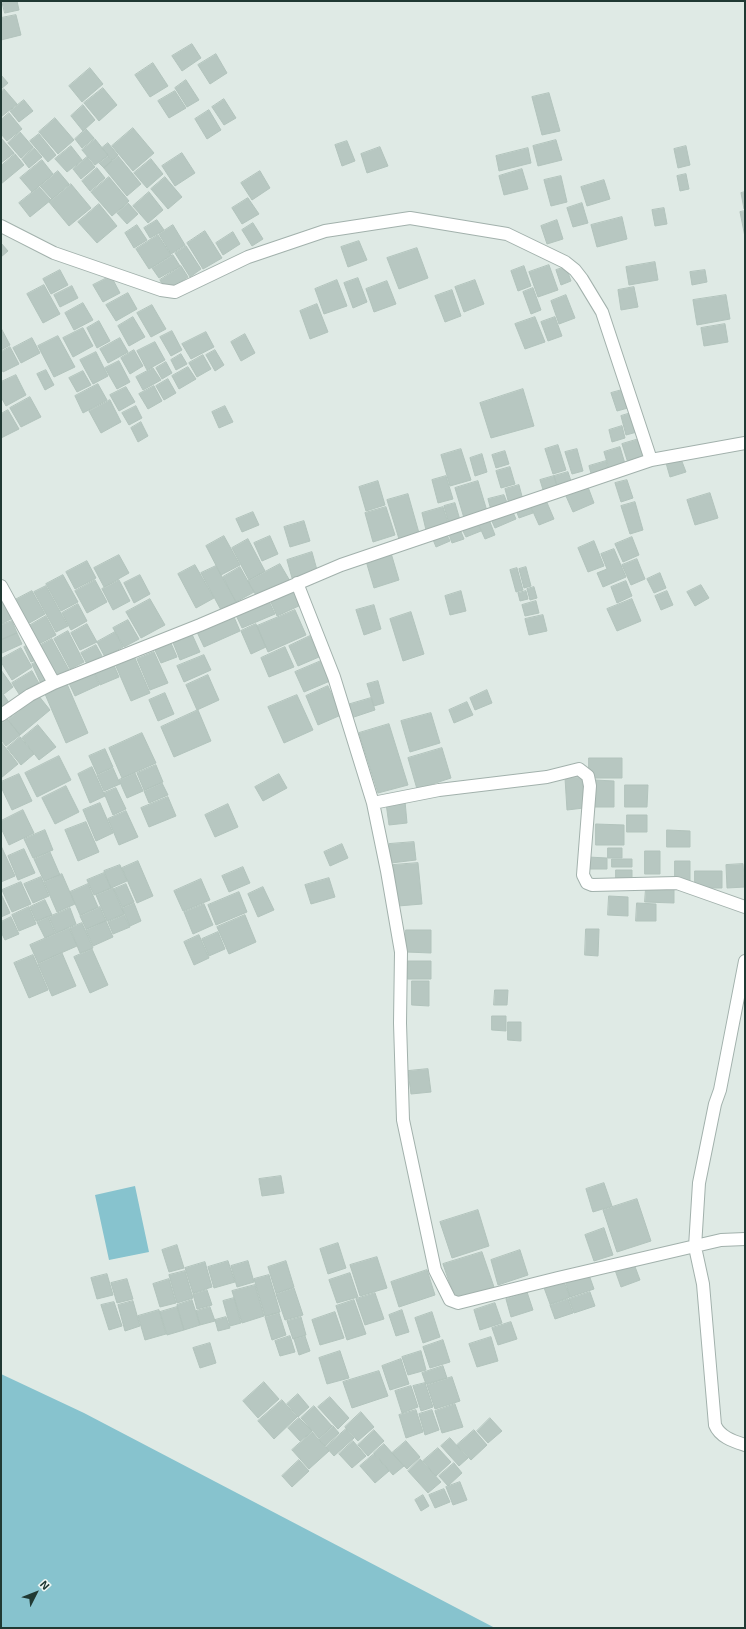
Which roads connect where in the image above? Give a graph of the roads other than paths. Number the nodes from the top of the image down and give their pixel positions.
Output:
1 (1, 226) edge
2 (745, 443) edge
3 (651, 460) junction
4 (297, 583) junction
5 (1, 586) edge
6 (54, 683) junction
7 (1, 714) edge
8 (373, 803) junction
9 (745, 907) edge
10 (745, 961) edge
11 (745, 1239) edge
12 (695, 1247) junction
13 (745, 1445) edge

1 - 3 street
2 - 3 street
3 - 4 street
4 - 6 street
4 - 8 street
5 - 6 street
6 - 7 street
8 - 9 street
8 - 12 street
10 - 12 street
11 - 12 street
12 - 13 street

